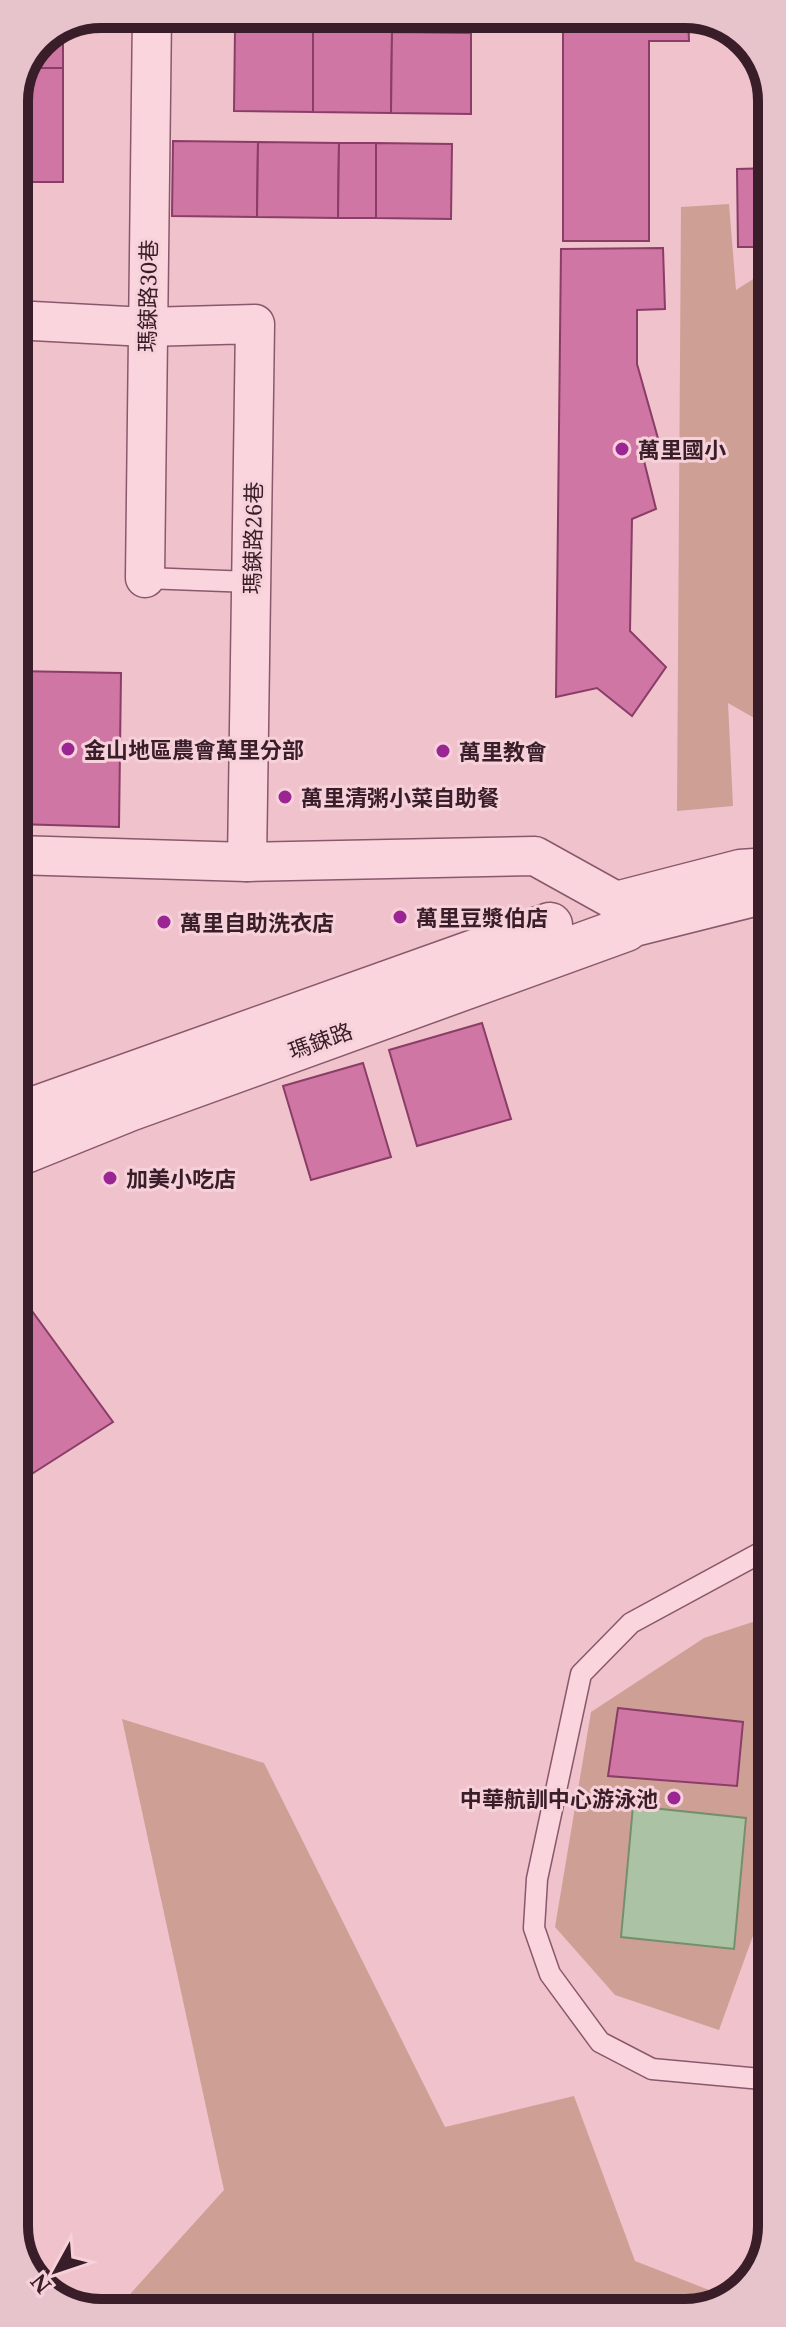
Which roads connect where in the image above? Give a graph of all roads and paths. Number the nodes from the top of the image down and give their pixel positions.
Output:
1 (152, 28) edge
2 (28, 321) edge
3 (146, 327) junction
4 (145, 578) joint
5 (251, 582) junction
6 (28, 855) edge
7 (247, 862) junction
8 (758, 868) edge
9 (758, 895) edge
10 (621, 915) junction
11 (28, 1112) edge
12 (28, 1150) edge
13 (758, 1554) edge
14 (758, 2079) edge

1 - 3 street, 瑪鋉路30巷
2 - 3 street
3 - 4 street, 瑪鋉路30巷
3 - 5 street, 瑪鋉路26巷
4 - 5 lane
5 - 7 street, 瑪鋉路26巷
6 - 7 street
7 - 10 street
8 - 10 street, 瑪鋉路
9 - 10 street, 瑪鋉路
10 - 11 street, 瑪鋉路
10 - 12 street, 瑪鋉路
13 - 14 lane

